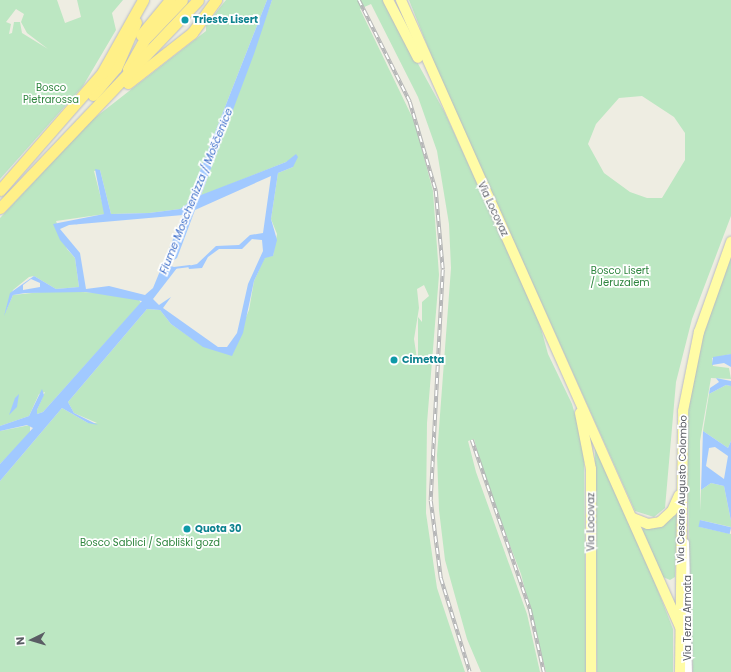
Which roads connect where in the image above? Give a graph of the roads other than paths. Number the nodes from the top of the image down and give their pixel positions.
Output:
1 (144, 0) edge
2 (170, 0) edge
3 (182, 0) edge
4 (190, 0) edge
5 (198, 0) edge
6 (203, 0) edge
7 (209, 0) edge
8 (216, 0) edge
9 (388, 0) edge
10 (401, 0) edge
11 (199, 15) junction
12 (102, 102) junction
13 (447, 108) junction
14 (0, 190) edge
15 (0, 208) edge
16 (731, 242) edge
17 (568, 375) junction
18 (681, 489) junction
19 (681, 516) junction
20 (633, 518) junction
21 (680, 626) junction
22 (591, 671) edge
23 (680, 672) edge
24 (688, 672) edge

1 - 14 highway
2 - 12 highway
3 - 12 highway
4 - 12 highway
5 - 12 highway
6 - 12 highway
7 - 11 highway
8 - 11 highway
8 - 12 highway
9 - 13 main road, Via Locovaz
10 - 13 main road, Via Locovaz
11 - 12 highway
12 - 15 highway
13 - 17 main road, Via Locovaz
16 - 18 main road, Via Cesare Augusto Colombo
17 - 20 main road, Via Locovaz
17 - 22 main road, Via Locovaz
18 - 19 main road, Via Cesare Augusto Colombo
18 - 20 main road
19 - 21 main road, Via Cesare Augusto Colombo
19 - 24 street, Via Terza Armata
20 - 21 main road, Via Locovaz
21 - 23 main road, Via Cesare Augusto Colombo

